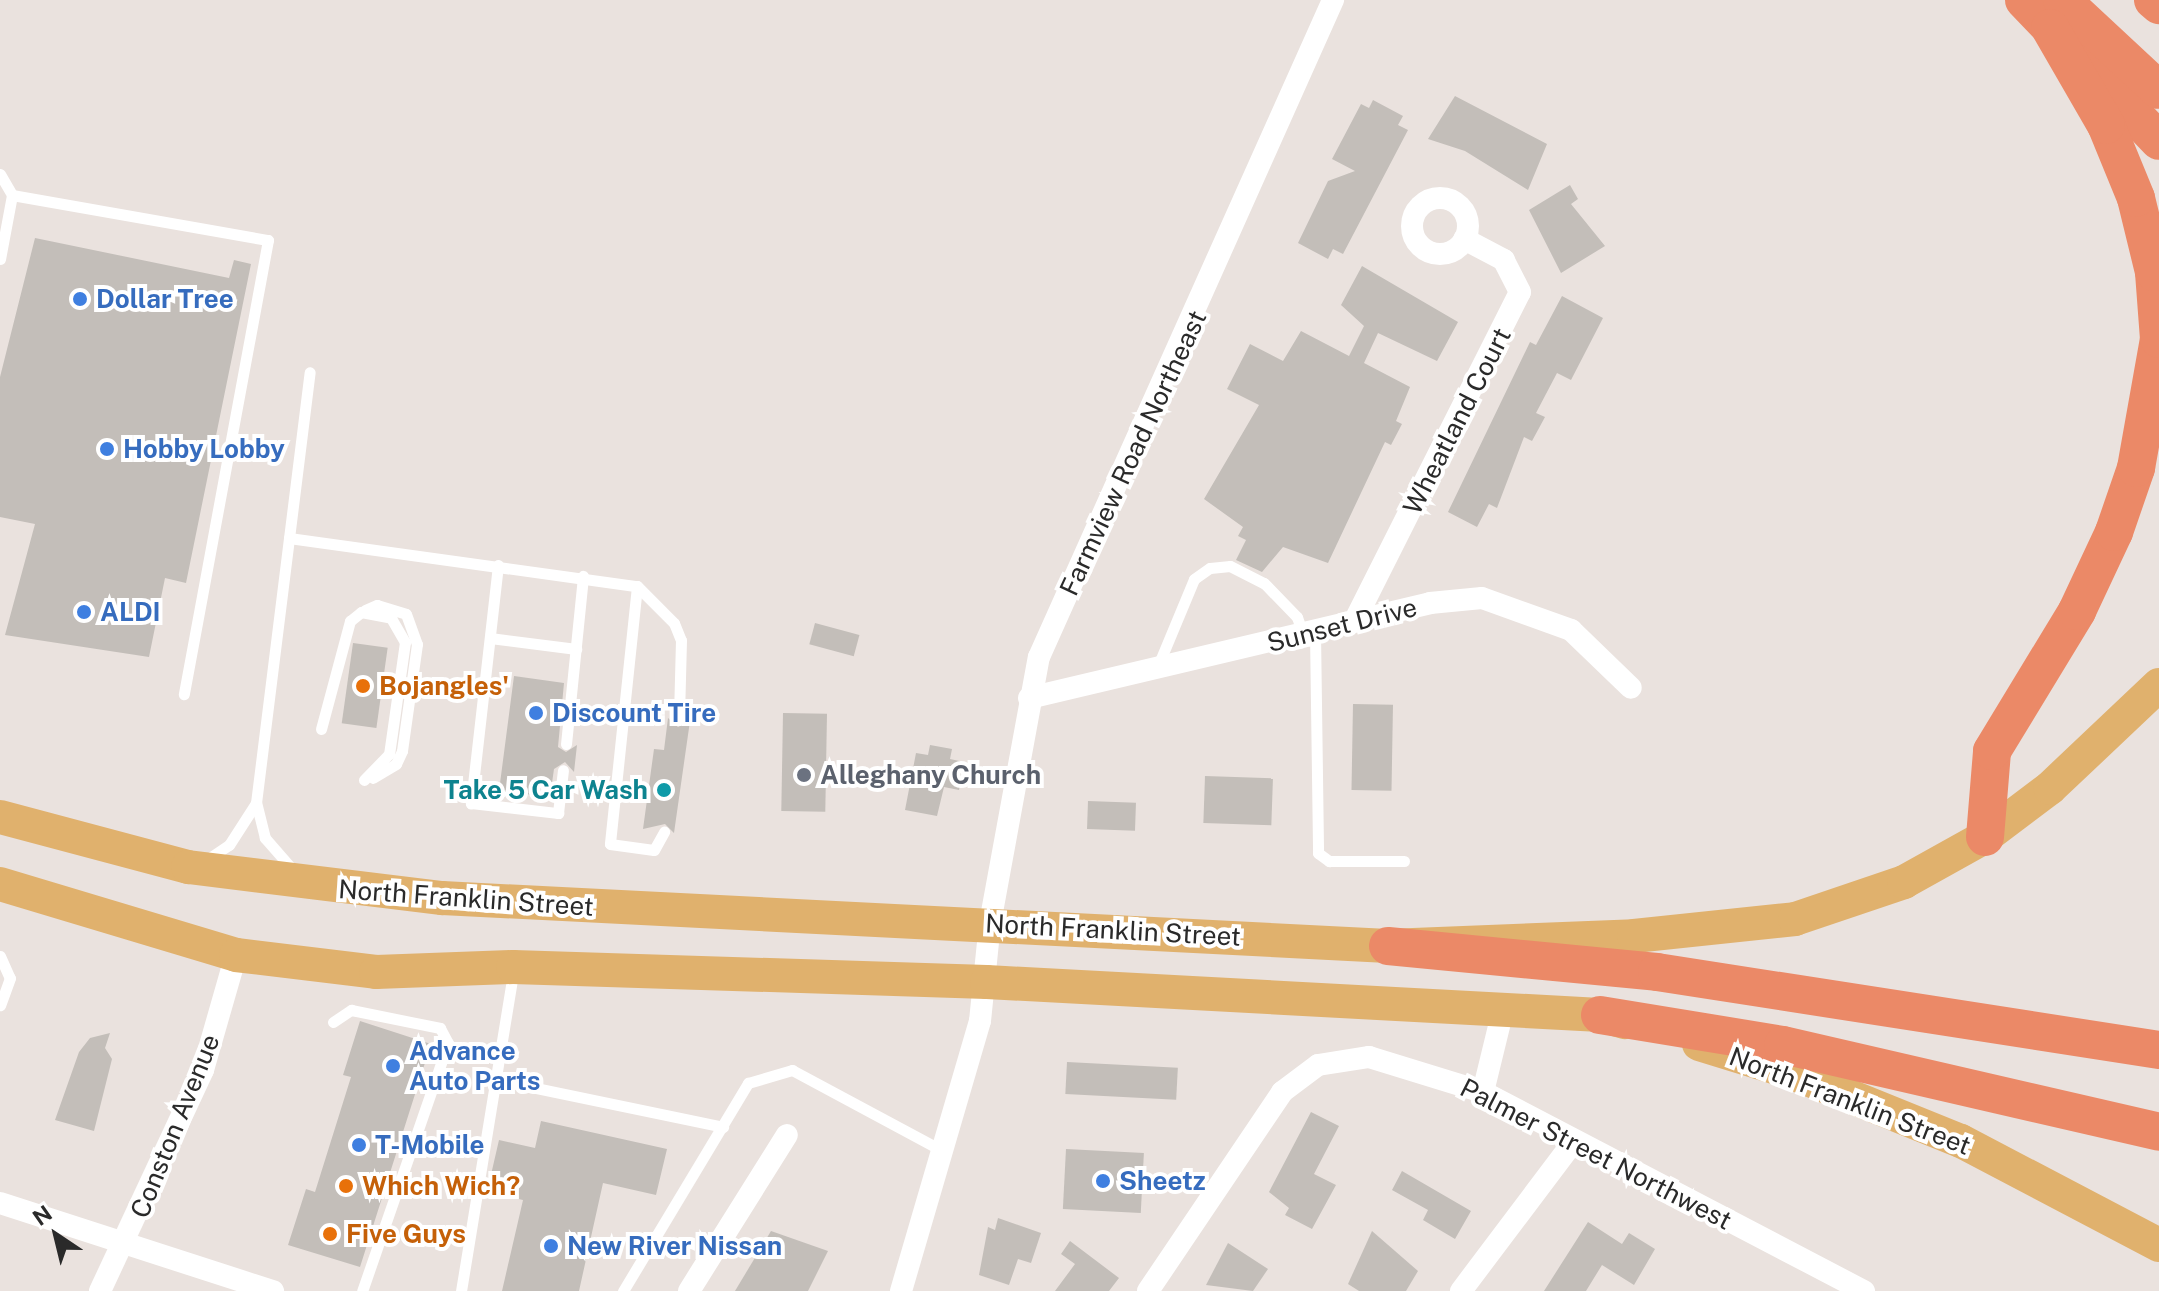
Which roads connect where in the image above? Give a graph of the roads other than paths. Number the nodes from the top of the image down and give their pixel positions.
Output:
1 (1333, 0) edge
2 (2024, 0) edge
3 (2153, 0) edge
4 (2159, 5) edge
5 (2056, 14) edge
6 (2159, 90) edge
7 (2159, 141) edge
8 (0, 174) edge
9 (12, 195) junction
10 (1464, 239) dead end
11 (0, 259) edge
12 (310, 372) dead end
13 (289, 538) junction
14 (498, 565) junction
15 (583, 576) junction
16 (637, 586) junction
17 (1354, 622) junction
18 (1309, 633) junction
19 (490, 638) junction
20 (576, 649) junction
21 (1155, 672) junction
22 (2159, 685) edge
23 (1631, 688) dead end
24 (184, 694) dead end
25 (1029, 698) junction
26 (679, 719) dead end
27 (321, 729) dead end
28 (566, 744) dead end
29 (563, 770) dead end
30 (364, 780) dead end
31 (256, 803) junction
32 (0, 817) edge
33 (664, 832) dead end
34 (1985, 837) junction
35 (1404, 861) dead end
36 (188, 867) junction
37 (0, 884) edge
38 (316, 887) junction
39 (990, 923) junction
40 (1388, 946) junction
41 (236, 955) junction
42 (0, 956) edge
43 (513, 967) junction
44 (987, 982) junction
45 (0, 1005) edge
46 (1503, 1010) junction
47 (1600, 1015) junction
48 (333, 1022) dead end
49 (2159, 1050) edge
50 (497, 1080) junction
51 (1483, 1092) junction
52 (723, 1127) junction
53 (2159, 1132) edge
54 (787, 1135) dead end
55 (1574, 1141) junction
56 (945, 1152) junction
57 (0, 1203) edge
58 (127, 1243) junction
59 (2159, 1245) edge
60 (100, 1291) edge
61 (273, 1291) edge
62 (362, 1291) edge
63 (461, 1291) edge
64 (623, 1291) edge
65 (689, 1291) edge
66 (901, 1291) edge
67 (1148, 1291) edge
68 (1461, 1291) edge
69 (1864, 1291) edge

1 - 25 street, Farmview Road Northeast
2 - 5 highway
3 - 4 highway
5 - 6 highway
5 - 7 highway
5 - 34 highway
8 - 9 lane
9 - 11 lane
9 - 24 lane
10 - 17 street, Wheatland Court
12 - 13 lane
13 - 14 lane
13 - 31 lane
14 - 15 lane
14 - 19 lane
15 - 16 lane
15 - 20 lane
16 - 26 lane
16 - 33 lane
17 - 18 street, Sunset Drive
17 - 23 street, Sunset Drive
18 - 21 street, Sunset Drive
18 - 21 lane
18 - 35 lane
19 - 20 lane
19 - 29 lane
20 - 28 lane
21 - 25 street, Sunset Drive
22 - 34 main road, North Franklin Street
25 - 39 street, Farmview Road Northeast
27 - 30 lane
31 - 36 lane
31 - 38 lane
32 - 36 main road, North Franklin Street
34 - 40 main road, North Franklin Street
36 - 38 main road, North Franklin Street
37 - 41 main road, North Franklin Street
38 - 39 main road, North Franklin Street
39 - 40 main road, North Franklin Street
39 - 44 street, Farmview Road Northeast
40 - 49 highway
41 - 43 main road, North Franklin Street
41 - 58 street, Conston Avenue
42 - 45 lane
43 - 44 main road, North Franklin Street
43 - 50 lane
44 - 46 main road, North Franklin Street
44 - 56 street, Farmview Road Northeast
46 - 47 main road, North Franklin Street
46 - 51 street
47 - 53 highway
47 - 59 main road, North Franklin Street
48 - 62 lane
50 - 52 lane
50 - 63 lane
51 - 55 street, Palmer Street Northwest
51 - 67 street, Palmer Street Northwest
52 - 56 lane
52 - 64 lane
54 - 65 street
55 - 68 street
55 - 69 street, Palmer Street Northwest
56 - 66 street, Farmview Road Northeast
57 - 58 street
58 - 60 street, Conston Avenue
58 - 61 street

